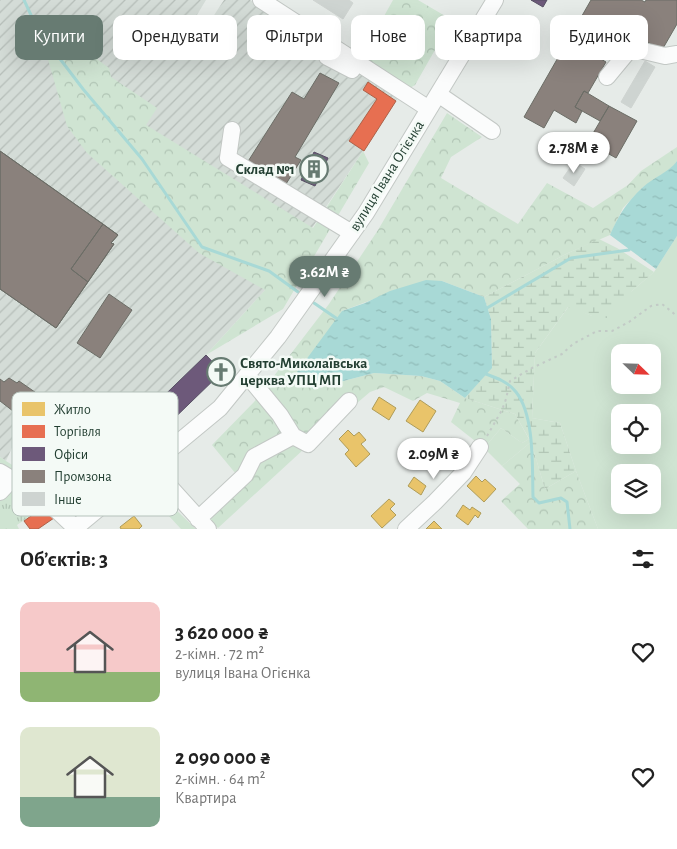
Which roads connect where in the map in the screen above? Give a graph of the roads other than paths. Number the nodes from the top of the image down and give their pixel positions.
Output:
1 (261, 0) edge
2 (495, 0) edge
3 (677, 54) edge
4 (333, 60) edge
5 (607, 77) dead end
6 (438, 94) junction
7 (405, 103) dead end
8 (429, 109) junction
9 (232, 130) dead end
10 (492, 131) dead end
11 (352, 233) junction
12 (247, 375) junction
13 (349, 401) dead end
14 (293, 436) junction
15 (178, 443) edge
16 (480, 447) road end
17 (6, 475) edge
18 (0, 492) edge
19 (178, 497) edge
20 (63, 516) edge
21 (90, 516) edge
22 (203, 524) edge
23 (75, 529) edge
24 (406, 529) edge

1 - 8 street
2 - 6 street, вулиця Івана Огієнка
3 - 5 street
4 - 7 street
6 - 8 street, вулиця Івана Огієнка
6 - 10 street
8 - 11 street, вулиця Івана Огієнка
9 - 11 street
11 - 12 street, вулиця Івана Огієнка
12 - 14 street
12 - 15 street, вулиця Івана Огієнка
13 - 14 street
14 - 22 street
16 - 24 street
17 - 18 street
19 - 22 street
20 - 23 street
21 - 23 street, вулиця Івана Огієнка

